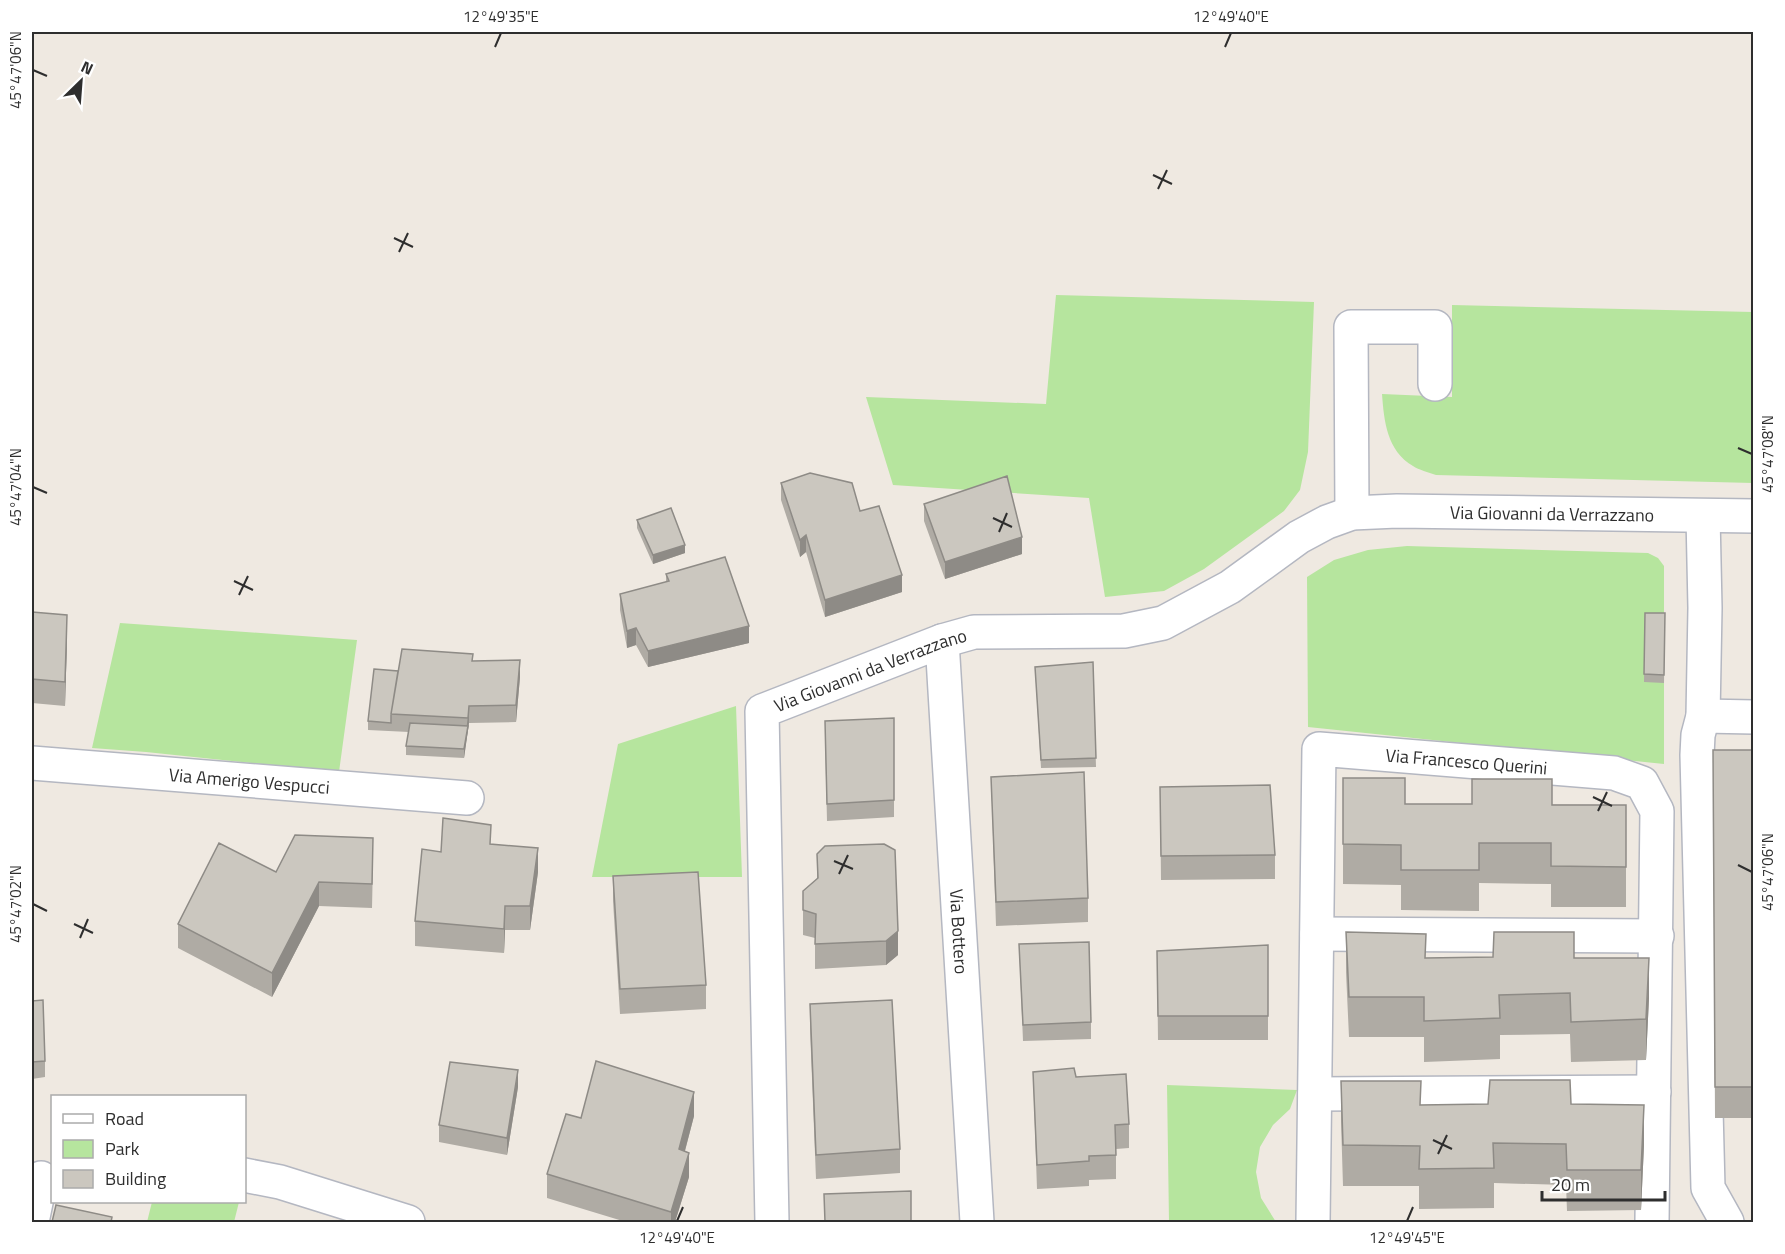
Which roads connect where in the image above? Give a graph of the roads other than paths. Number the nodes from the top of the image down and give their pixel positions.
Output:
1 (1435, 384) dead end
2 (1352, 513) junction
3 (1703, 516) junction
4 (1754, 516) edge
5 (942, 641) junction
6 (1703, 716) junction
7 (1754, 717) edge
8 (32, 763) edge
9 (467, 798) dead end
10 (1317, 934) junction
11 (1657, 936) junction
12 (1654, 1092) junction
13 (1315, 1094) junction
14 (246, 1176) edge
15 (42, 1178) edge
16 (32, 1222) edge
17 (408, 1222) edge
18 (772, 1222) edge
19 (977, 1222) edge
20 (1313, 1222) edge
21 (1652, 1222) edge
22 (1727, 1222) edge

1 - 2 street
2 - 3 street, Via Giovanni da Verrazzano
2 - 5 street, Via Giovanni da Verrazzano
3 - 4 street, Via Giovanni da Verrazzano
3 - 6 street
5 - 18 street, Via Giovanni da Verrazzano
5 - 19 street, Via Bottero
6 - 7 street
6 - 22 street
8 - 9 street, Via Amerigo Vespucci
10 - 11 street
10 - 11 street, Via Francesco Querini
10 - 13 street, Via Francesco Querini
11 - 12 street, Via Francesco Querini
12 - 13 street
12 - 21 street, Via Francesco Querini
13 - 20 street, Via Francesco Querini
14 - 17 street
15 - 16 street

